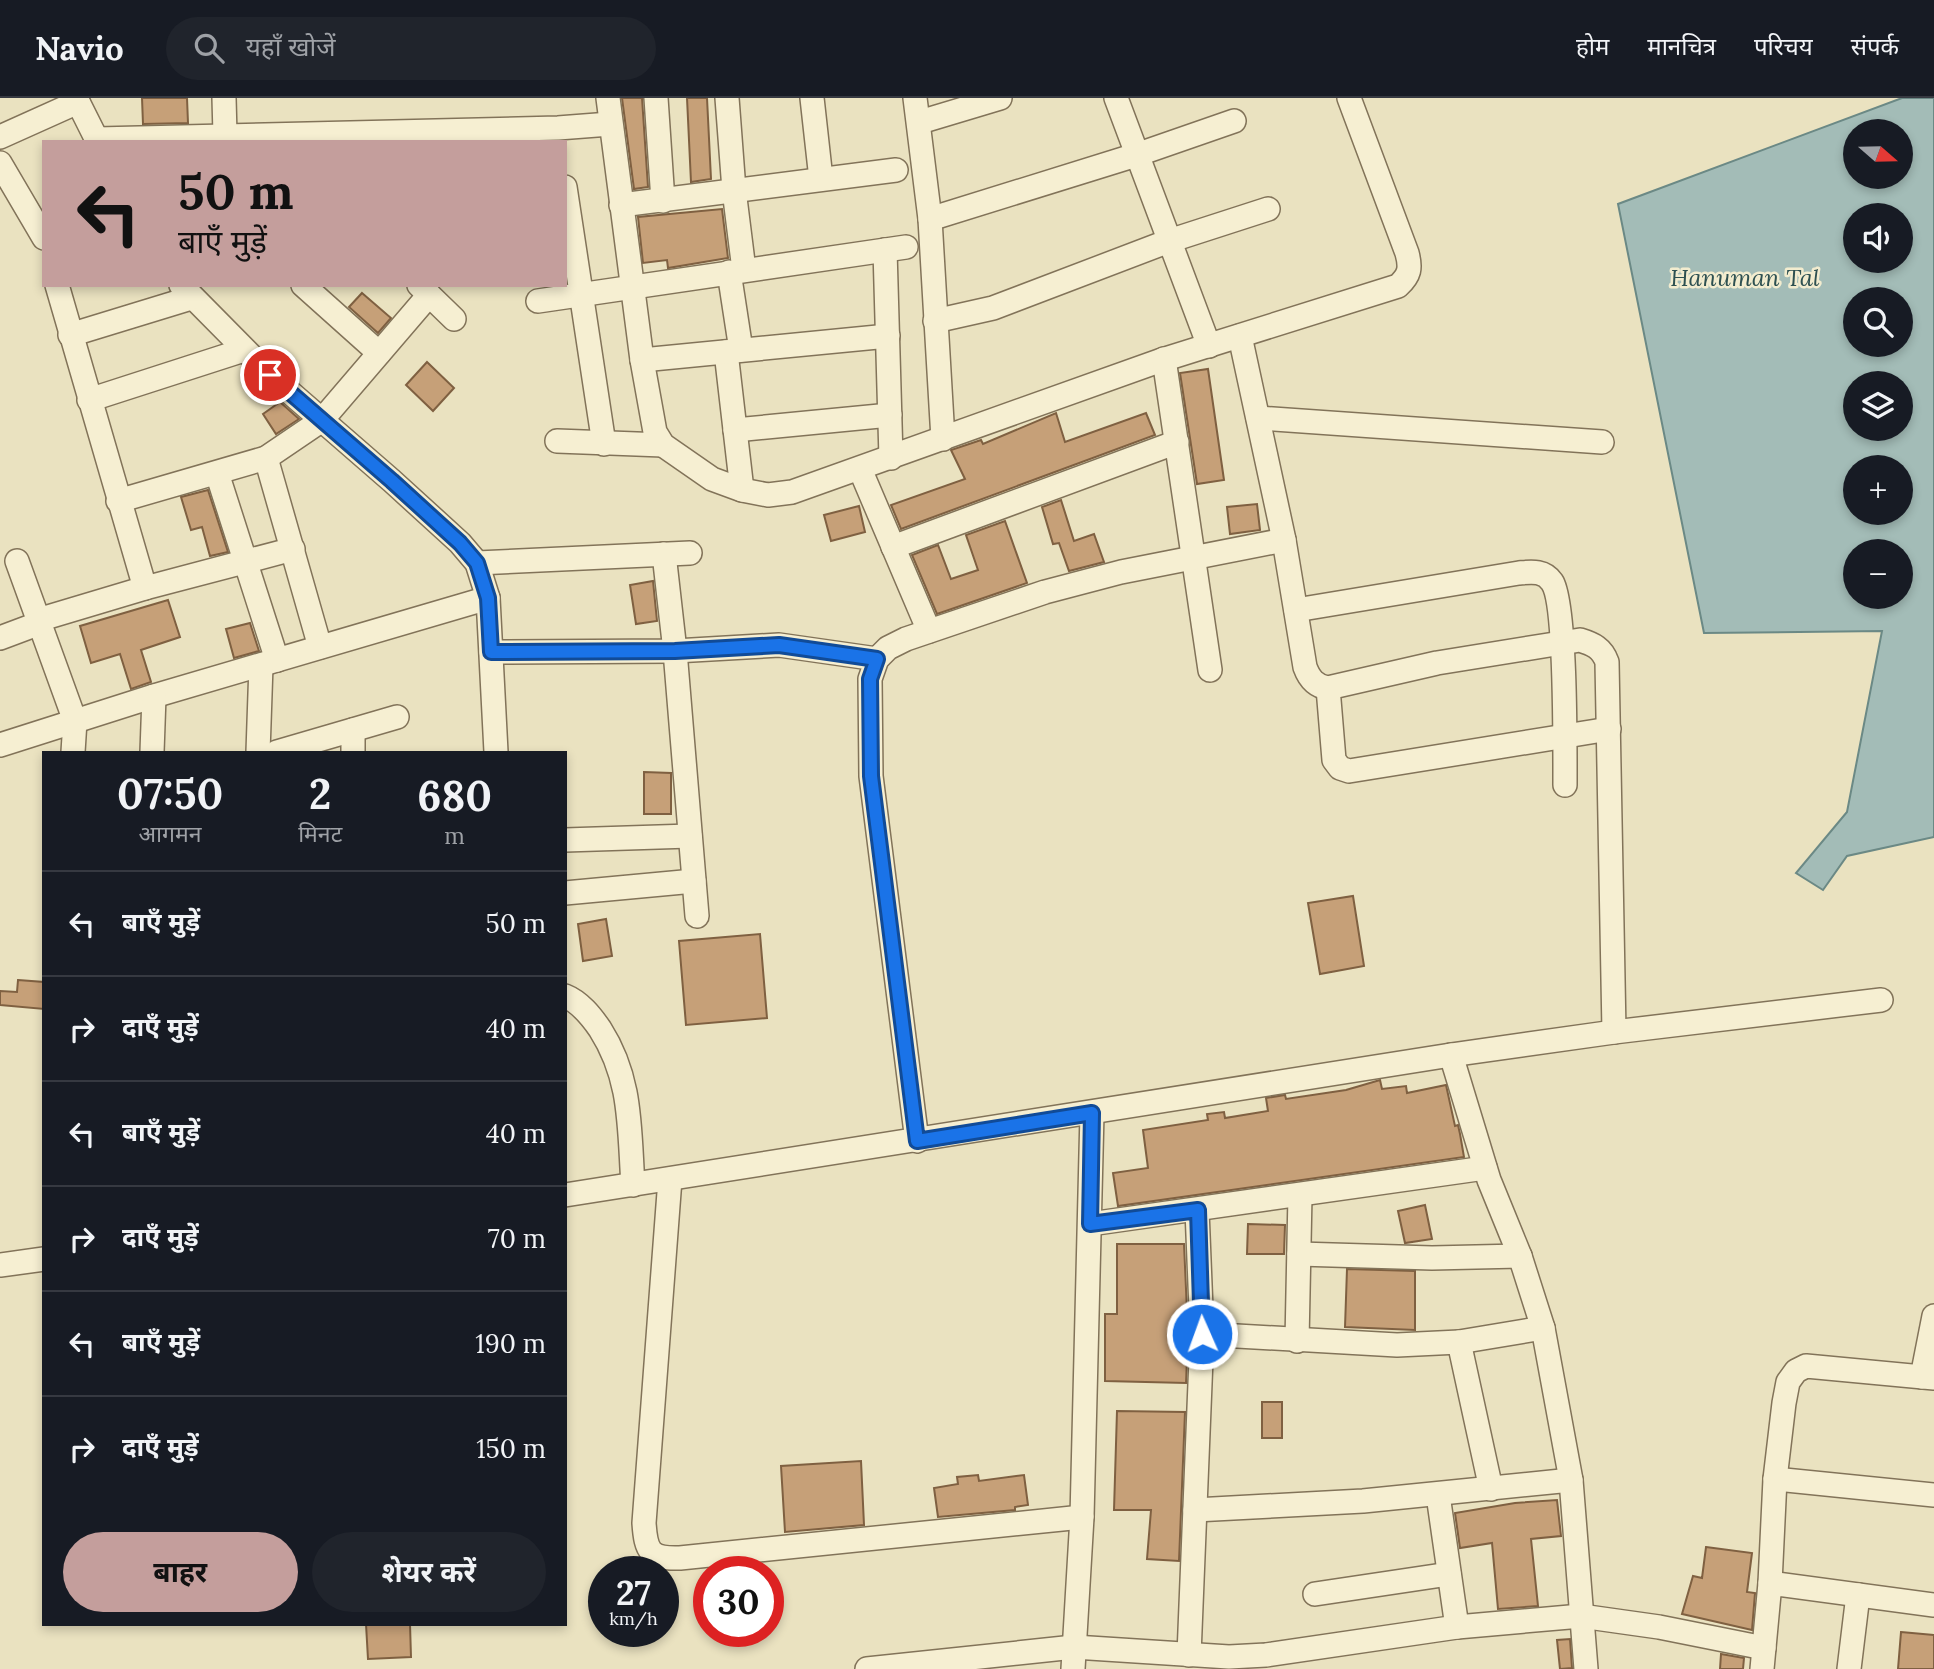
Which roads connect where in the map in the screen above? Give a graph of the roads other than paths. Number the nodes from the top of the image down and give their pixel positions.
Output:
1 (224, 98) edge
2 (608, 98) edge
3 (656, 98) edge
4 (727, 98) edge
5 (812, 98) edge
6 (915, 98) edge
7 (1000, 98) edge
8 (1116, 98) edge
9 (1349, 98) edge
10 (77, 100) edge
11 (1234, 121) dead end
12 (920, 122) junction
13 (610, 124) junction
14 (559, 135) edge
15 (0, 137) edge
16 (209, 137) edge
17 (263, 138) edge
18 (97, 140) edge
19 (125, 140) edge
20 (1136, 155) junction
21 (0, 163) edge
22 (896, 170) dead end
23 (821, 179) junction
24 (734, 190) junction
25 (567, 200) edge
26 (663, 201) junction
27 (621, 205) junction
28 (1268, 209) dead end
29 (38, 211) edge
30 (930, 219) junction
31 (42, 229) edge
32 (1169, 242) junction
33 (736, 271) junction
34 (634, 286) junction
35 (58, 287) edge
36 (305, 287) edge
37 (424, 290) edge
38 (186, 292) edge
39 (581, 295) junction
40 (538, 301) dead end
41 (454, 319) dead end
42 (935, 321) junction
43 (70, 335) junction
44 (888, 335) junction
45 (1240, 336) junction
46 (1209, 346) junction
47 (244, 350) junction
48 (733, 351) junction
49 (379, 353) junction
50 (1164, 359) junction
51 (642, 360) junction
52 (89, 400) junction
53 (890, 415) junction
54 (1258, 418) junction
55 (322, 421) junction
56 (735, 430) junction
57 (943, 439) junction
58 (557, 442) dead end
59 (1177, 442) junction
60 (1602, 442) dead end
61 (604, 444) junction
62 (663, 445) junction
63 (266, 458) junction
64 (891, 458) junction
65 (860, 468) junction
66 (217, 473) junction
67 (742, 490) junction
68 (118, 501) junction
69 (1284, 540) junction
70 (893, 547) junction
71 (293, 549) junction
72 (690, 553) dead end
73 (664, 554) junction
74 (1195, 557) junction
75 (18, 561) dead end
76 (246, 562) junction
77 (477, 563) junction
78 (145, 588) junction
79 (488, 598) junction
80 (1296, 610) junction
81 (39, 622) junction
82 (929, 631) junction
83 (0, 638) edge
84 (1561, 643) junction
85 (320, 647) junction
86 (675, 651) junction
87 (491, 652) junction
88 (877, 659) junction
89 (269, 662) junction
90 (1210, 670) dead end
91 (1328, 688) junction
92 (154, 696) junction
93 (397, 717) dead end
94 (75, 721) junction
95 (1609, 729) junction
96 (1565, 737) junction
97 (353, 741) edge
98 (0, 745) edge
99 (73, 751) edge
100 (152, 751) edge
101 (258, 751) edge
102 (284, 751) edge
103 (496, 751) edge
104 (1565, 785) dead end
105 (690, 836) junction
106 (567, 840) edge
107 (694, 881) junction
108 (567, 892) edge
109 (697, 916) dead end
110 (567, 998) edge
111 (1881, 1000) dead end
112 (1614, 1032) junction
113 (1451, 1055) junction
114 (1092, 1113) junction
115 (917, 1141) junction
116 (1485, 1168) junction
117 (670, 1179) junction
118 (633, 1185) junction
119 (567, 1195) edge
120 (1300, 1195) junction
121 (1198, 1210) junction
122 (1090, 1224) junction
123 (1299, 1254) junction
124 (1520, 1256) junction
125 (42, 1259) edge
126 (0, 1265) edge
127 (1934, 1316) edge
128 (1543, 1328) junction
129 (1202, 1334) junction
130 (1297, 1340) junction
131 (1459, 1342) junction
132 (1928, 1377) edge
133 (1776, 1479) junction
134 (1571, 1480) junction
135 (1491, 1489) junction
136 (1934, 1494) edge
137 (1438, 1495) junction
138 (1195, 1510) junction
139 (1082, 1517) junction
140 (1449, 1574) junction
141 (1770, 1583) junction
142 (1315, 1594) dead end
143 (1858, 1595) junction
144 (1934, 1605) edge
145 (1581, 1616) junction
146 (1457, 1627) junction
147 (1189, 1655) junction
148 (1074, 1658) edge
149 (1763, 1658) edge
150 (867, 1669) edge
151 (1586, 1669) edge
152 (1849, 1669) edge

1 - 16 street
2 - 13 street
3 - 26 street
4 - 24 street
5 - 23 street
6 - 12 street
7 - 12 street
8 - 20 street
9 - 45 street
10 - 15 street
10 - 18 street
11 - 20 street
12 - 30 street
13 - 14 street
13 - 27 street
14 - 17 street
16 - 17 street
16 - 19 street
20 - 30 street
20 - 32 street
21 - 29 street
22 - 23 street
23 - 24 street
24 - 26 street
24 - 33 street
25 - 39 street
26 - 27 street
27 - 34 street
28 - 32 street
29 - 31 street
30 - 42 street
32 - 42 street
32 - 46 street
33 - 34 street
33 - 44 street
33 - 48 street
34 - 39 street
34 - 51 street
35 - 43 street
36 - 49 street
37 - 41 street
37 - 49 street
38 - 43 street
38 - 47 street
39 - 40 street
39 - 61 street
42 - 57 street
43 - 52 street
44 - 48 street
44 - 53 street
45 - 46 street
45 - 54 street
46 - 50 street
47 - 52 street
47 - 55 street
48 - 51 street
48 - 56 street
49 - 55 street
50 - 57 street
50 - 59 street
51 - 62 street
52 - 68 street
53 - 56 street
53 - 64 street
54 - 60 street
54 - 69 street
55 - 63 street
55 - 77 street
56 - 67 street
57 - 64 street
58 - 61 street
59 - 70 street
59 - 74 street
61 - 62 street
62 - 67 street
63 - 66 street
63 - 71 street
64 - 65 street
65 - 67 street
65 - 70 street
66 - 68 street
66 - 76 street
68 - 78 street
69 - 74 street
69 - 80 street
70 - 82 street
71 - 76 street
71 - 85 street
72 - 73 street
73 - 77 street
73 - 86 street
74 - 82 street
74 - 90 street
75 - 81 street
76 - 78 street
76 - 89 street
77 - 79 street
78 - 81 street
79 - 85 street
79 - 87 street
80 - 84 street
80 - 91 street
81 - 83 street
81 - 94 street
82 - 88 street
84 - 91 street
84 - 95 street
84 - 96 street
85 - 89 street
86 - 87 street
86 - 88 street
86 - 105 street
87 - 103 street
88 - 115 street
89 - 92 street
89 - 101 street
91 - 96 street
92 - 94 street
92 - 100 street
93 - 97 street
94 - 98 street
94 - 99 street
95 - 96 street
95 - 112 street
96 - 104 street
97 - 102 street
105 - 106 street
105 - 107 street
107 - 108 street
107 - 109 street
110 - 118 street
111 - 112 street
112 - 113 street
113 - 114 street
113 - 116 street
114 - 115 street
114 - 122 street
115 - 117 street
116 - 120 street
116 - 124 street
117 - 118 street
117 - 139 street
118 - 119 street
120 - 121 street
120 - 123 street
121 - 122 street
121 - 129 street
122 - 139 street
123 - 124 street
123 - 130 street
124 - 128 street
125 - 126 street
127 - 132 street
128 - 131 street
128 - 134 street
129 - 130 street
129 - 138 street
130 - 131 street
131 - 135 street
132 - 133 street
133 - 136 street
133 - 141 street
134 - 135 street
134 - 145 street
135 - 137 street
137 - 138 street
137 - 140 street
138 - 147 street
139 - 148 street
140 - 142 street
140 - 146 street
141 - 143 street
141 - 149 street
143 - 144 street
143 - 152 street
145 - 146 street
145 - 149 street
145 - 151 street
146 - 147 street
147 - 148 street
148 - 150 street

